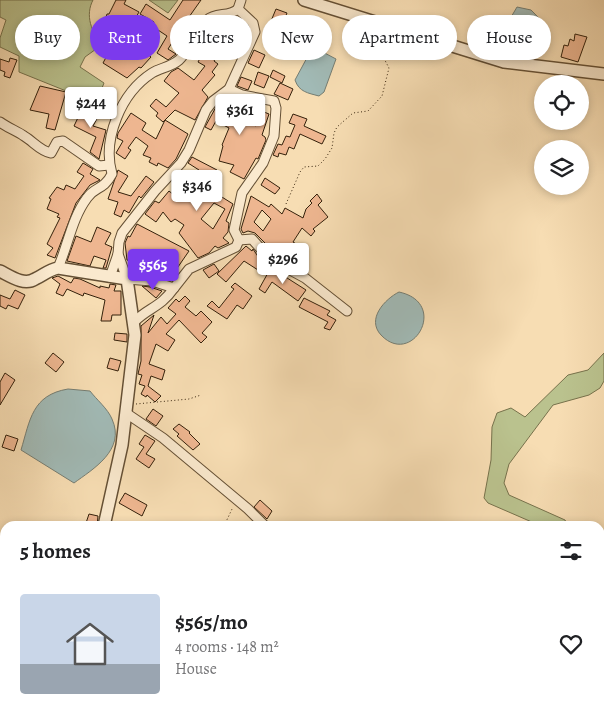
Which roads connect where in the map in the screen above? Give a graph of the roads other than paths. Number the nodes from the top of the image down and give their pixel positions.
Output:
1 (304, 0) edge
2 (239, 4) edge
3 (604, 74) edge
4 (228, 89) junction
5 (0, 122) edge
6 (109, 165) junction
7 (239, 240) junction
8 (118, 254) junction
9 (58, 268) junction
10 (0, 271) edge
11 (110, 276) junction
12 (127, 279) junction
13 (174, 288) junction
14 (347, 311) dead end
15 (134, 322) junction
16 (127, 409) junction
17 (105, 521) edge
18 (260, 521) edge

1 - 3 street
2 - 4 street
2 - 6 street
4 - 7 street
4 - 8 street
5 - 6 street
6 - 9 street
7 - 13 street
7 - 14 street
8 - 11 street
8 - 12 street
9 - 10 street
9 - 11 street
11 - 12 street
12 - 13 street
12 - 15 street
13 - 15 street
15 - 16 street
16 - 17 street
16 - 18 street

